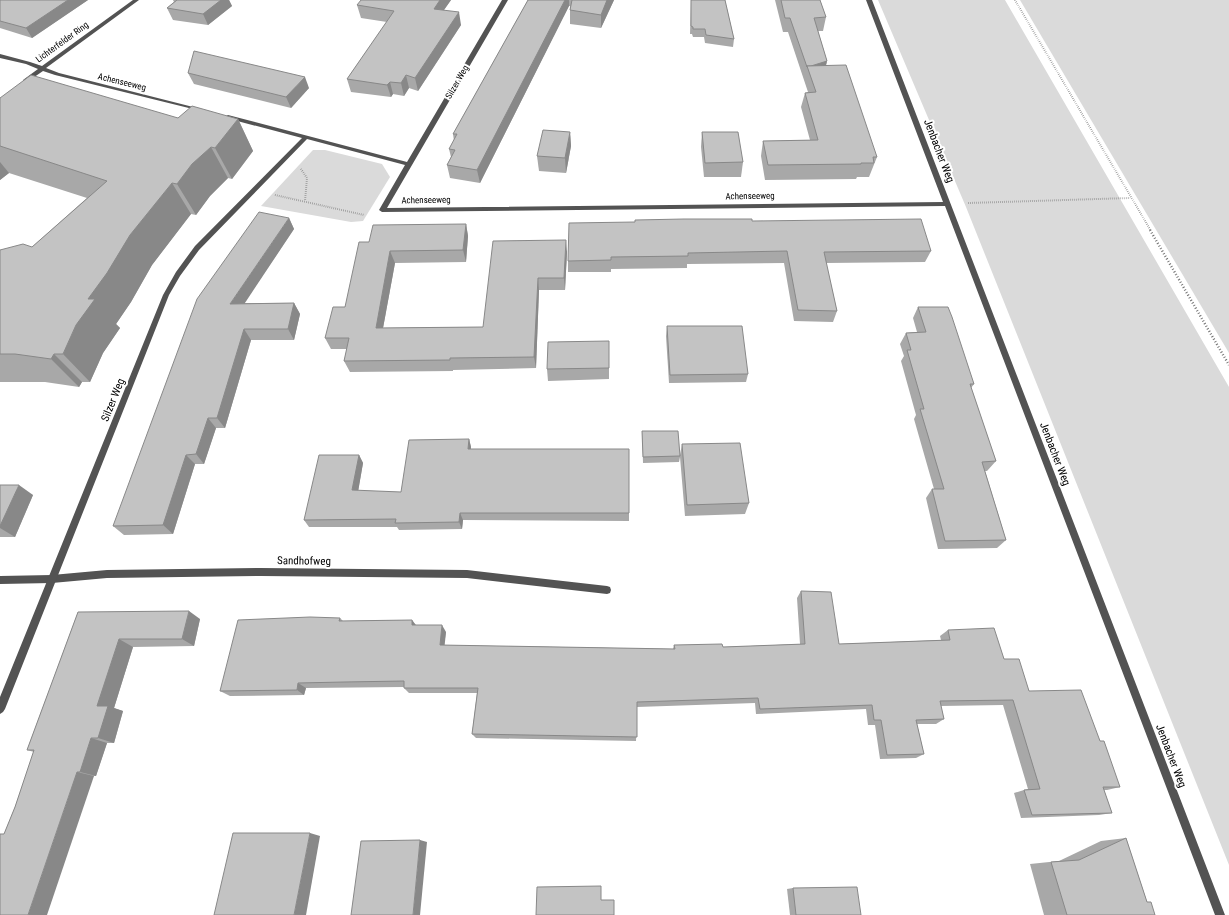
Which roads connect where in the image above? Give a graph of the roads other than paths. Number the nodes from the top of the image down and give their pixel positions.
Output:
1 (136, 0) edge
2 (505, 0) edge
3 (869, 0) edge
4 (0, 56) edge
5 (42, 69) junction
6 (18, 86) edge
7 (205, 112) edge
8 (220, 115) edge
9 (306, 137) junction
10 (410, 164) junction
11 (947, 204) junction
12 (52, 579) junction
13 (0, 580) edge
14 (607, 590) dead end
15 (0, 709) edge
16 (1220, 915) edge

1 - 5 street, Lichterfelder Ring
2 - 10 street, Silzer Weg
3 - 11 street, Jenbacher Weg
4 - 5 street, Achenseeweg
5 - 6 street, Lichterfelder Ring
5 - 7 street, Achenseeweg
8 - 9 street
9 - 10 street
9 - 12 street, Silzer Weg
10 - 11 street, Achenseeweg
11 - 16 street, Jenbacher Weg
12 - 13 street, Sandhofweg
12 - 14 street, Sandhofweg
12 - 15 street, Silzer Weg

